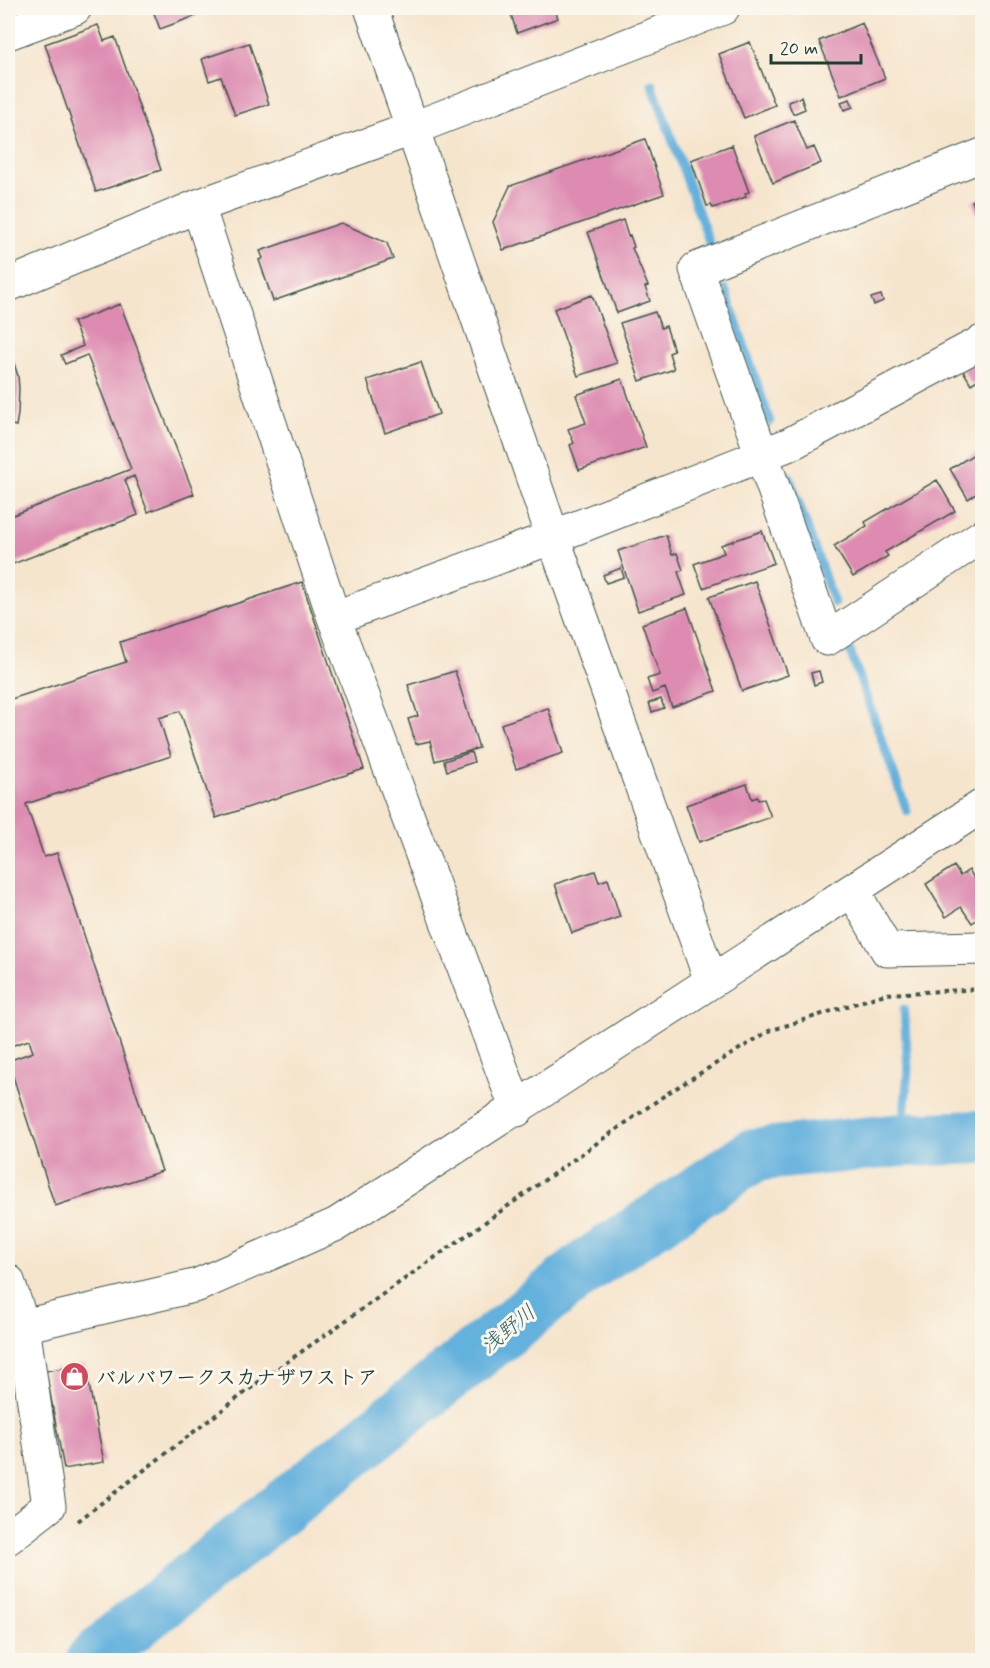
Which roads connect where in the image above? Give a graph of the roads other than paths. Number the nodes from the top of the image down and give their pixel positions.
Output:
1 (75, 8) edge
2 (371, 8) edge
3 (723, 8) edge
4 (8, 33) edge
5 (414, 128) junction
6 (982, 155) edge
7 (198, 206) junction
8 (8, 285) edge
9 (982, 342) edge
10 (762, 455) junction
11 (982, 536) edge
12 (553, 537) junction
13 (334, 618) junction
14 (982, 807) edge
15 (853, 891) junction
16 (982, 948) edge
17 (711, 981) junction
18 (517, 1110) junction
19 (8, 1281) edge
20 (15, 1327) edge
21 (12, 1553) edge

1 - 4 street
2 - 5 street
3 - 5 street
5 - 7 street
5 - 12 street
6 - 10 street
7 - 8 street
7 - 13 street
9 - 10 street
10 - 11 street
10 - 12 street
12 - 13 street
12 - 17 street
13 - 18 street
14 - 15 street
15 - 16 street
15 - 17 street
17 - 18 street
18 - 20 street
19 - 20 street
20 - 21 street

